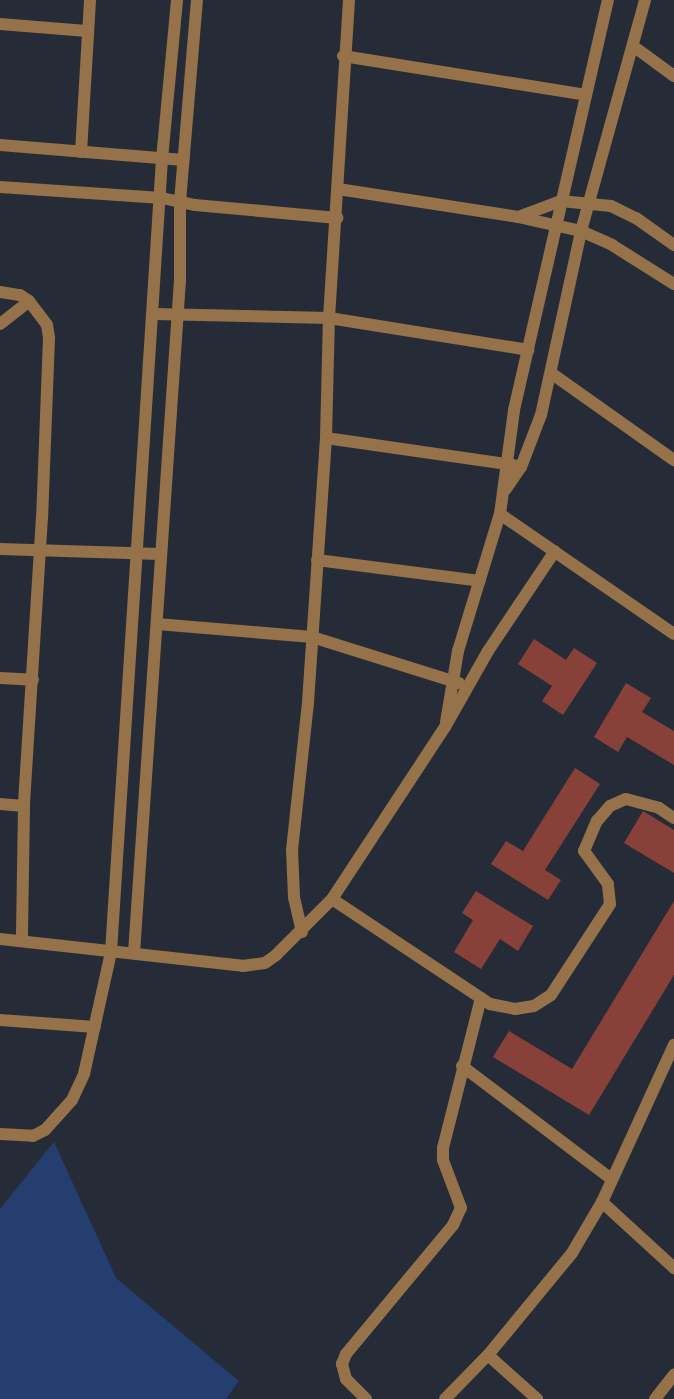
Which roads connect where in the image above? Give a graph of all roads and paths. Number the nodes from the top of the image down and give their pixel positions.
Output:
1 (90, 0) edge
2 (177, 0) edge
3 (197, 0) edge
4 (349, 0) edge
5 (608, 0) edge
6 (645, 0) edge
7 (0, 24) edge
8 (87, 31) junction
9 (633, 46) junction
10 (343, 56) junction
11 (674, 76) edge
12 (586, 95) junction
13 (0, 145) edge
14 (81, 152) junction
15 (162, 159) junction
16 (183, 160) junction
17 (0, 187) edge
18 (338, 189) junction
19 (162, 198) junction
20 (561, 201) junction
21 (180, 202) junction
22 (589, 204) junction
23 (518, 217) junction
24 (337, 218) junction
25 (554, 226) junction
26 (581, 231) junction
27 (674, 244) edge
28 (674, 284) edge
29 (0, 292) edge
30 (29, 301) junction
31 (178, 313) junction
32 (154, 314) junction
33 (329, 318) junction
34 (0, 324) edge
35 (528, 350) junction
36 (551, 373) junction
37 (326, 438) junction
38 (674, 460) edge
39 (506, 463) junction
40 (521, 467) junction
41 (506, 489) junction
42 (500, 514) junction
43 (0, 549) edge
44 (40, 550) junction
45 (555, 551) junction
46 (135, 553) junction
47 (160, 554) junction
48 (317, 560) junction
49 (480, 581) junction
50 (157, 624) junction
51 (674, 634) edge
52 (312, 637) junction
53 (0, 678) edge
54 (33, 680) junction
55 (452, 680) junction
56 (469, 688) junction
57 (445, 727) junction
58 (0, 804) edge
59 (24, 806) junction
60 (674, 818) edge
61 (332, 899) junction
62 (302, 932) junction
63 (0, 939) edge
64 (22, 940) junction
65 (111, 952) junction
66 (134, 953) junction
67 (481, 998) junction
68 (0, 1020) edge
69 (95, 1026) junction
70 (674, 1044) edge
71 (462, 1066) junction
72 (0, 1134) edge
73 (610, 1178) junction
74 (602, 1202) junction
75 (674, 1268) edge
76 (488, 1355) junction
77 (674, 1375) edge
78 (366, 1399) edge
79 (445, 1399) edge
80 (537, 1399) edge
81 (655, 1399) edge

1 - 8 street
2 - 15 street
3 - 16 street
4 - 10 street
5 - 12 street
6 - 9 street
7 - 8 street
8 - 14 street
9 - 11 street
9 - 22 street
10 - 12 street
10 - 18 street
12 - 20 street
13 - 14 street
14 - 15 street
15 - 16 street
15 - 19 street
16 - 21 street
17 - 19 street
18 - 23 street
18 - 24 street
19 - 21 street
19 - 32 street
20 - 22 street
20 - 23 street
20 - 25 street
21 - 24 street
21 - 31 street
22 - 26 street
22 - 27 street
23 - 25 street
24 - 33 street
25 - 26 street
25 - 35 street
26 - 28 street
26 - 36 street
29 - 30 street
30 - 34 street
30 - 44 street
31 - 32 street
31 - 33 street
31 - 47 street
32 - 46 street
33 - 35 street
33 - 37 street
35 - 39 street
36 - 38 street
36 - 40 street
37 - 39 street
37 - 48 street
39 - 40 street
39 - 41 street
40 - 41 street
41 - 42 street
42 - 45 street
42 - 49 street
43 - 44 street
44 - 46 street
44 - 54 street
45 - 51 street
45 - 56 street
46 - 47 street
46 - 65 street
47 - 50 street
48 - 49 street
48 - 52 street
49 - 55 street
50 - 52 street
50 - 66 street
52 - 55 street
52 - 62 street
53 - 54 street
54 - 59 street
55 - 56 street
55 - 57 street
56 - 57 street
57 - 61 street
58 - 59 street
59 - 64 street
60 - 67 street
61 - 62 street
61 - 67 street
62 - 66 street
63 - 64 street
64 - 65 street
65 - 66 street
65 - 69 street
67 - 71 street
68 - 69 street
69 - 72 street
70 - 73 street
71 - 73 street
71 - 78 street
73 - 74 street
74 - 75 street
74 - 76 street
76 - 79 street
76 - 80 street
77 - 81 street

